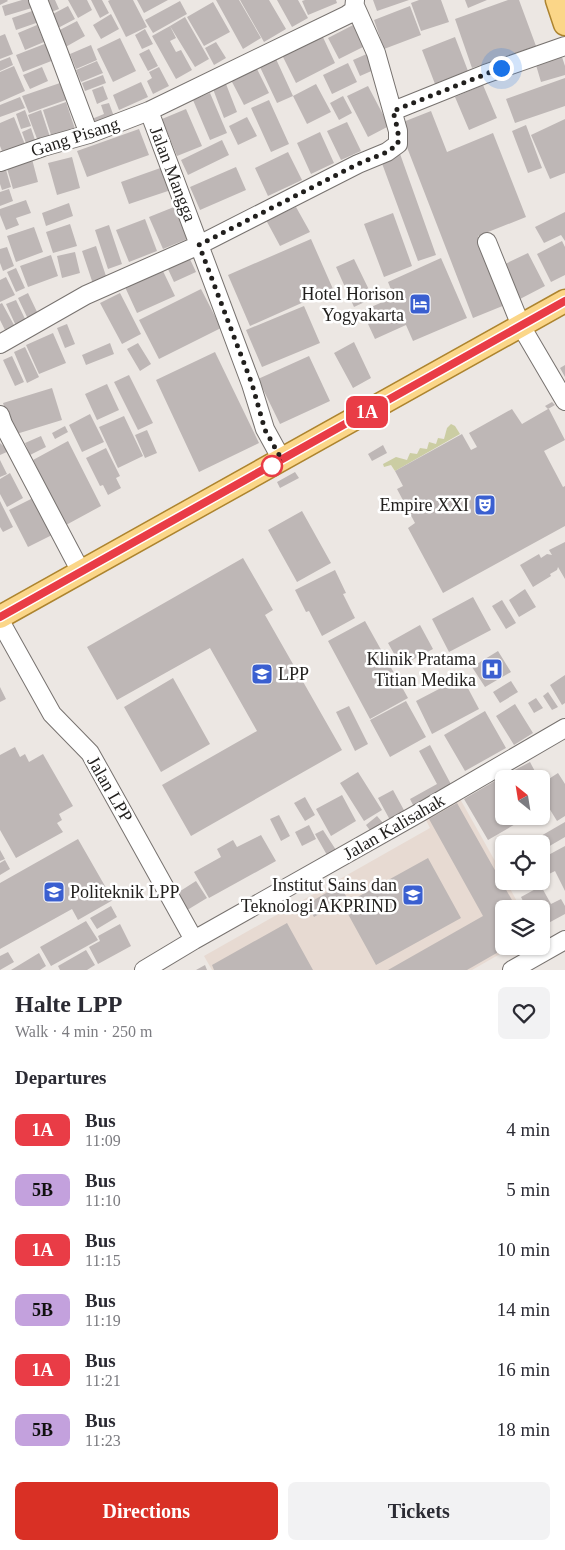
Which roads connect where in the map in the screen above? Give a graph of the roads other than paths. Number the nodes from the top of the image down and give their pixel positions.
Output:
1 (38, 0) edge
2 (556, 0) edge
3 (355, 3) edge
4 (565, 24) edge
5 (565, 46) edge
6 (149, 111) junction
7 (393, 111) junction
8 (89, 134) junction
9 (0, 162) edge
10 (487, 242) dead end
11 (199, 245) junction
12 (565, 301) edge
13 (521, 326) junction
14 (0, 344) edge
15 (565, 401) edge
16 (1, 421) edge
17 (282, 460) junction
18 (81, 572) junction
19 (0, 617) edge
20 (0, 621) edge
21 (565, 728) edge
22 (194, 940) junction
23 (565, 940) edge
24 (144, 970) edge
25 (512, 970) edge

1 - 8 street
2 - 4 main road
3 - 6 street, Gang Pisang
3 - 7 street
5 - 7 street
6 - 8 street, Gang Pisang
6 - 11 street, Jalan Mangga
7 - 11 street
8 - 9 street, Gang Pisang
10 - 13 street
11 - 14 street
11 - 17 street, Jalan Mangga
12 - 13 main road
13 - 15 street
13 - 17 main road
16 - 18 street
17 - 18 main road
18 - 19 main road
20 - 22 street, Jalan LPP
21 - 22 street, Jalan Kalisahak
22 - 24 street, Jalan Kalisahak
23 - 25 street

